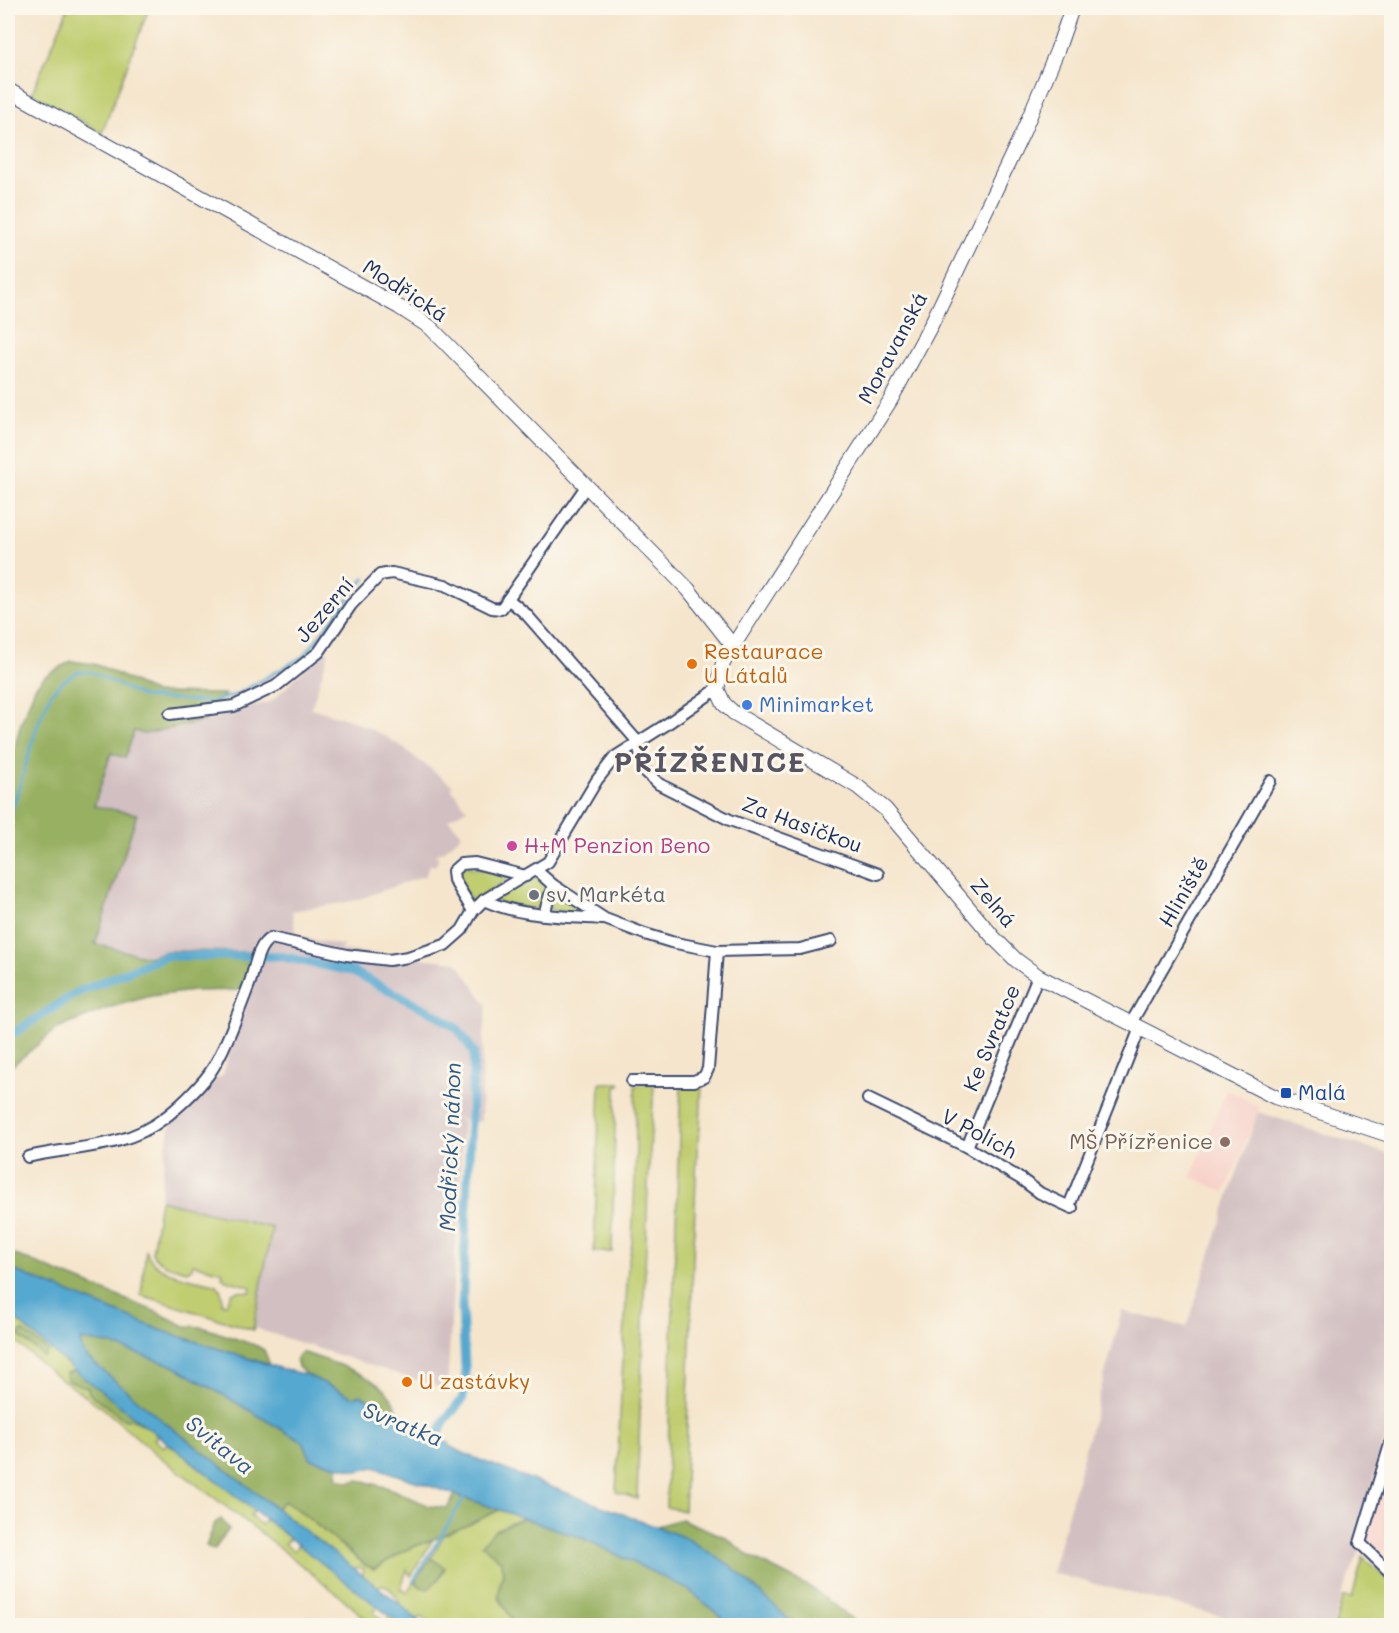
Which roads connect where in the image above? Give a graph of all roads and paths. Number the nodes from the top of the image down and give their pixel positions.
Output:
1 (1072, 8) edge
2 (8, 90) edge
3 (587, 485) junction
4 (507, 599) junction
5 (733, 646) junction
6 (717, 689) junction
7 (171, 714) dead end
8 (639, 742) junction
9 (1270, 781) dead end
10 (531, 873) junction
11 (878, 874) dead end
12 (554, 885) junction
13 (484, 900) junction
14 (473, 911) junction
15 (543, 914) junction
16 (605, 919) junction
17 (831, 941) dead end
18 (717, 951) junction
19 (1038, 976) junction
20 (1135, 1026) junction
21 (632, 1081) dead end
22 (868, 1099) dead end
23 (1392, 1136) edge
24 (967, 1147) junction
25 (28, 1157) dead end
26 (1392, 1438) edge
27 (1392, 1574) edge

1 - 5 street, Moravanská
2 - 3 street, Modřická
3 - 4 street
3 - 5 street, Modřická
4 - 7 street, Jezerní
4 - 8 street
5 - 6 street, Moravanská
6 - 8 street
6 - 19 street, Zelná
8 - 10 street
8 - 11 street, Za Hasičkou
9 - 20 street, Hliniště
10 - 12 street
10 - 13 street
10 - 14 street
12 - 15 street
12 - 16 street
13 - 14 street
13 - 15 street
14 - 25 street
15 - 16 street
16 - 18 street
17 - 18 street
18 - 21 street
19 - 20 street, Zelná
19 - 24 street, Ke Svratce
20 - 23 street, Zelná
20 - 24 street, V Polích
22 - 24 street, V Polích
26 - 27 street

